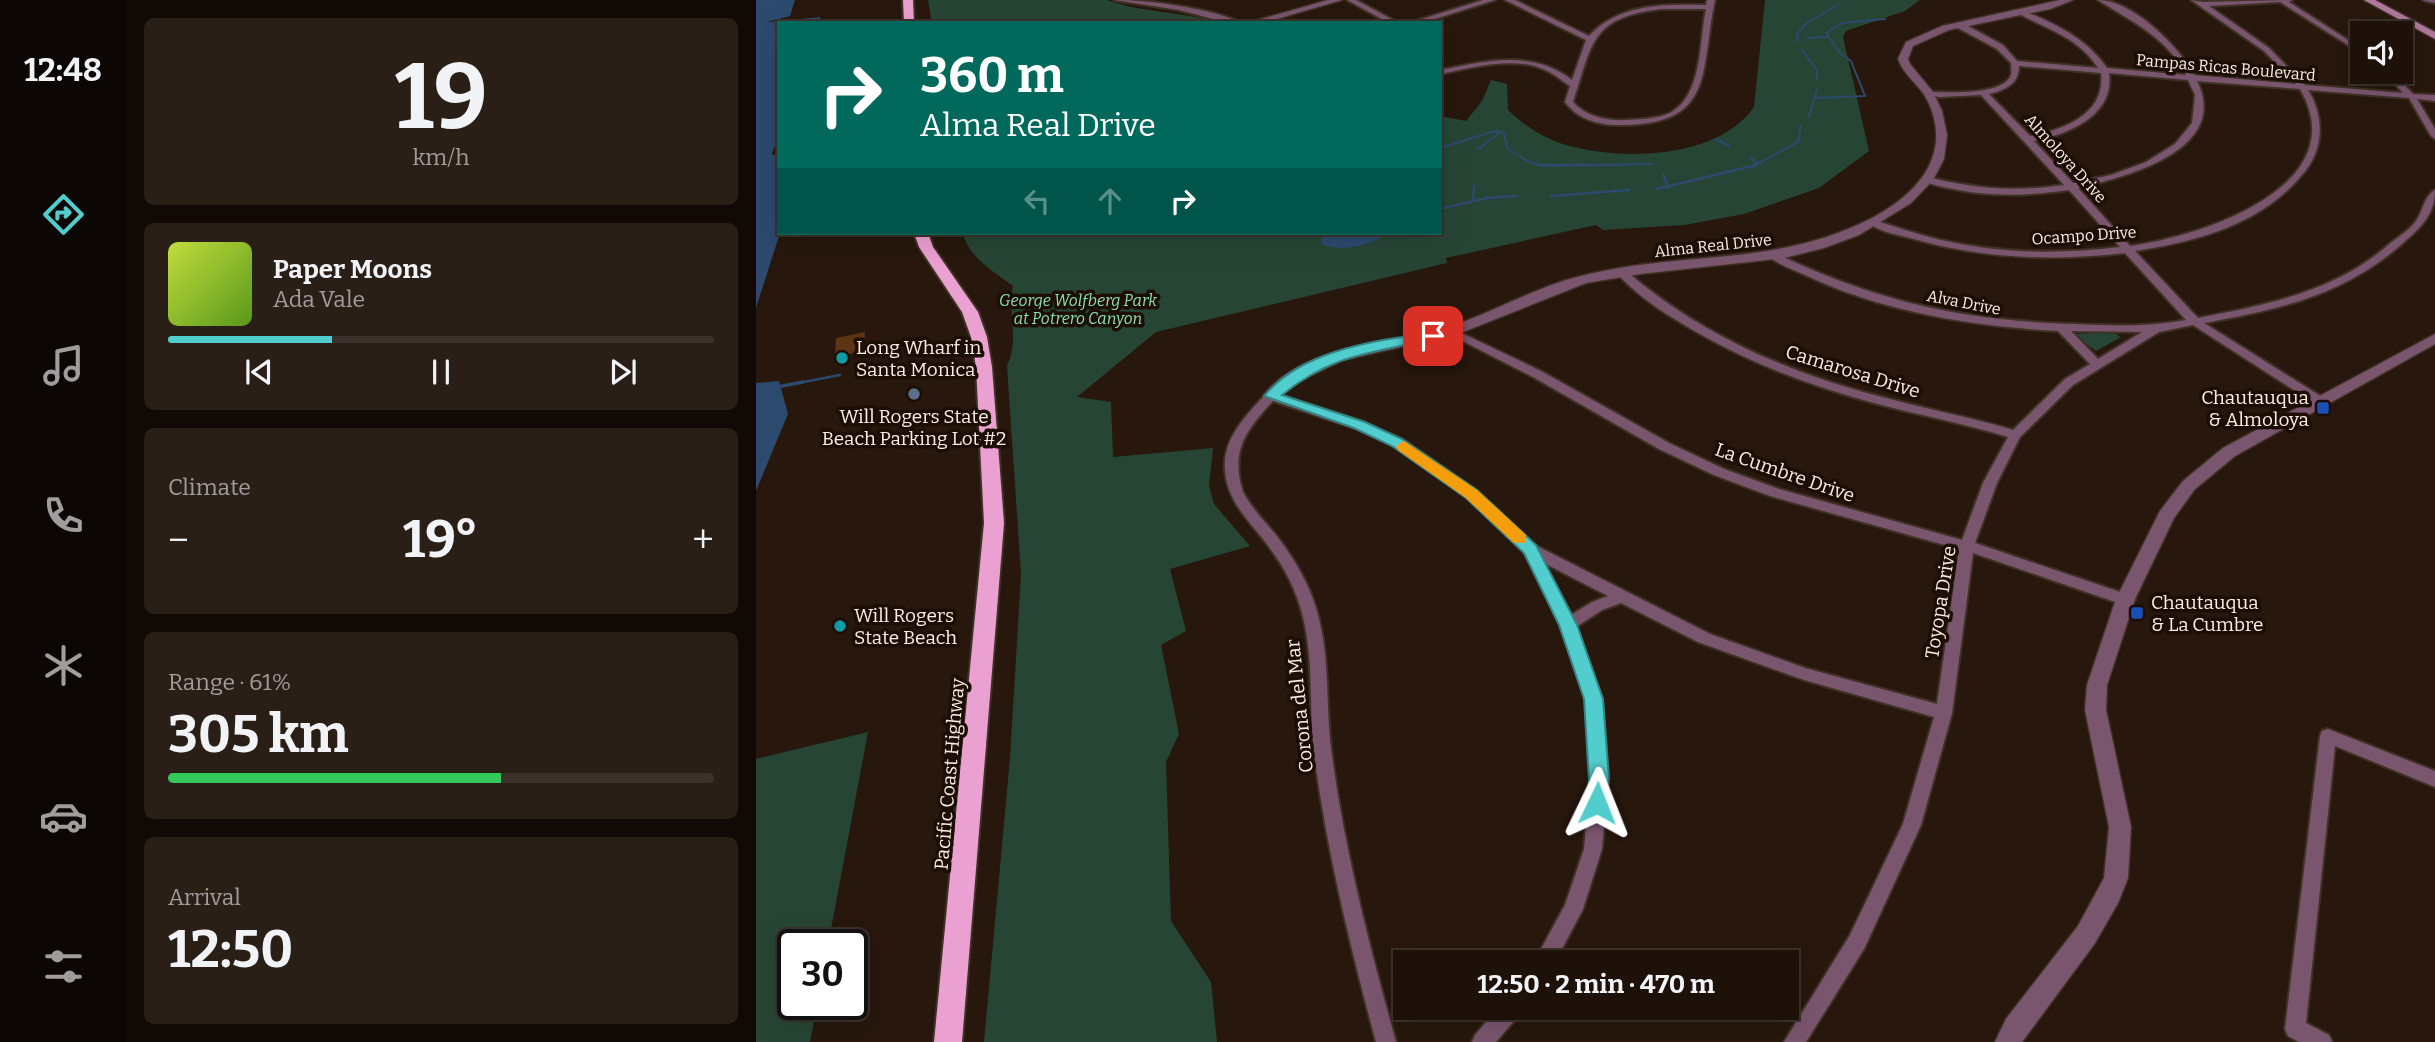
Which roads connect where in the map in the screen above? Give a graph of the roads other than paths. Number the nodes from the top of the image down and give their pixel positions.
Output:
1 (908, 0) edge
2 (1118, 0) edge
3 (1338, 0) edge
4 (1351, 0) edge
5 (1491, 0) edge
6 (1509, 0) edge
7 (2069, 0) edge
8 (2102, 0) edge
9 (2281, 0) edge
10 (2297, 0) edge
11 (2368, 0) edge
12 (2427, 0) edge
13 (2435, 1) edge
14 (1196, 2) edge
15 (2198, 2) edge
16 (1710, 4) edge
17 (1179, 8) junction
18 (2024, 13) junction
19 (909, 21) edge
20 (1230, 21) edge
21 (1259, 21) edge
22 (1391, 21) edge
23 (1420, 21) edge
24 (1566, 25) junction
25 (1599, 26) junction
26 (1961, 26) junction
27 (2435, 36) edge
28 (1590, 39) junction
29 (2350, 44) edge
30 (1583, 59) junction
31 (1548, 66) junction
32 (2015, 66) junction
33 (1442, 72) edge
34 (2105, 74) junction
35 (2196, 82) junction
36 (1572, 84) junction
37 (2399, 84) edge
38 (2304, 91) junction
39 (1929, 94) junction
40 (1984, 94) junction
41 (2435, 98) edge
42 (2414, 100) junction
43 (2435, 105) edge
44 (2435, 136) edge
45 (2028, 139) junction
46 (1927, 180) junction
47 (2071, 188) junction
48 (2435, 193) edge
49 (1873, 223) junction
50 (2427, 225) edge
51 (922, 235) edge
52 (2127, 249) junction
53 (1775, 257) junction
54 (1620, 272) junction
55 (2196, 323) junction
56 (2156, 329) junction
57 (2062, 330) junction
58 (1451, 332) junction
59 (2435, 338) edge
60 (2097, 365) junction
61 (1271, 396) junction
62 (2318, 400) junction
63 (2015, 435) junction
64 (1967, 546) junction
65 (1530, 549) junction
66 (1620, 597) junction
67 (2127, 600) junction
68 (1568, 625) junction
69 (1944, 713) junction
70 (2435, 779) edge
71 (1551, 950) edge
72 (1502, 1020) edge
73 (948, 1042) edge
74 (1386, 1042) edge
75 (1482, 1042) edge
76 (1794, 1042) edge
77 (2008, 1042) edge
78 (2322, 1042) edge

1 - 19 highway
2 - 17 street
3 - 21 street
4 - 22 street
5 - 23 street
6 - 24 street
7 - 18 street, Alma Real Drive
8 - 35 street
9 - 10 street
9 - 15 street
9 - 29 street
11 - 27 main road
12 - 13 street
14 - 17 street
15 - 38 street, Ocampo Drive
16 - 25 street
16 - 36 street
17 - 20 street
18 - 26 street, Alma Real Drive
18 - 34 street
24 - 25 street
24 - 28 street
25 - 28 street
26 - 32 street
26 - 39 street, Alma Real Drive
28 - 30 street
30 - 31 street
30 - 36 street
31 - 33 street
31 - 36 street
32 - 34 street, Pampas Ricas Boulevard
32 - 40 street
34 - 35 street, Pampas Ricas Boulevard
34 - 45 street
35 - 38 street, Pampas Ricas Boulevard
35 - 47 street
37 - 42 street
38 - 42 street, Pampas Ricas Boulevard
38 - 52 street, Ocampo Drive
39 - 40 street
39 - 46 street, Alma Real Drive
40 - 45 street, Almoloya Drive
41 - 42 street, Pampas Ricas Boulevard
42 - 43 street, Pampas Ricas Boulevard
42 - 44 street
45 - 47 street, Almoloya Drive
46 - 47 street
46 - 49 street, Alma Real Drive
47 - 52 street, Almoloya Drive
48 - 50 street, Toyopa Drive
49 - 52 street, Ocampo Drive
49 - 53 street, Alma Real Drive
50 - 55 street, Toyopa Drive
51 - 73 highway, Pacific Coast Highway
52 - 55 street, Almoloya Drive
53 - 54 street, Alma Real Drive
53 - 57 street, Alva Drive
54 - 58 street, Alma Real Drive
54 - 63 street, Camarosa Drive
55 - 56 street, Toyopa Drive
55 - 62 street, Almoloya Drive
56 - 57 street, Alva Drive
56 - 60 street, Toyopa Drive
57 - 60 street
58 - 61 street, Alma Real Drive
58 - 64 street, La Cumbre Drive
59 - 62 street
60 - 63 street, Toyopa Drive
61 - 65 street
61 - 74 street, Corona del Mar
62 - 67 street
63 - 64 street, Toyopa Drive
64 - 67 street, La Cumbre Drive
64 - 69 street, Toyopa Drive
65 - 66 street
65 - 68 street
66 - 68 street
66 - 69 street
67 - 77 street
68 - 71 street
69 - 76 street, Toyopa Drive
70 - 78 street
72 - 75 street

